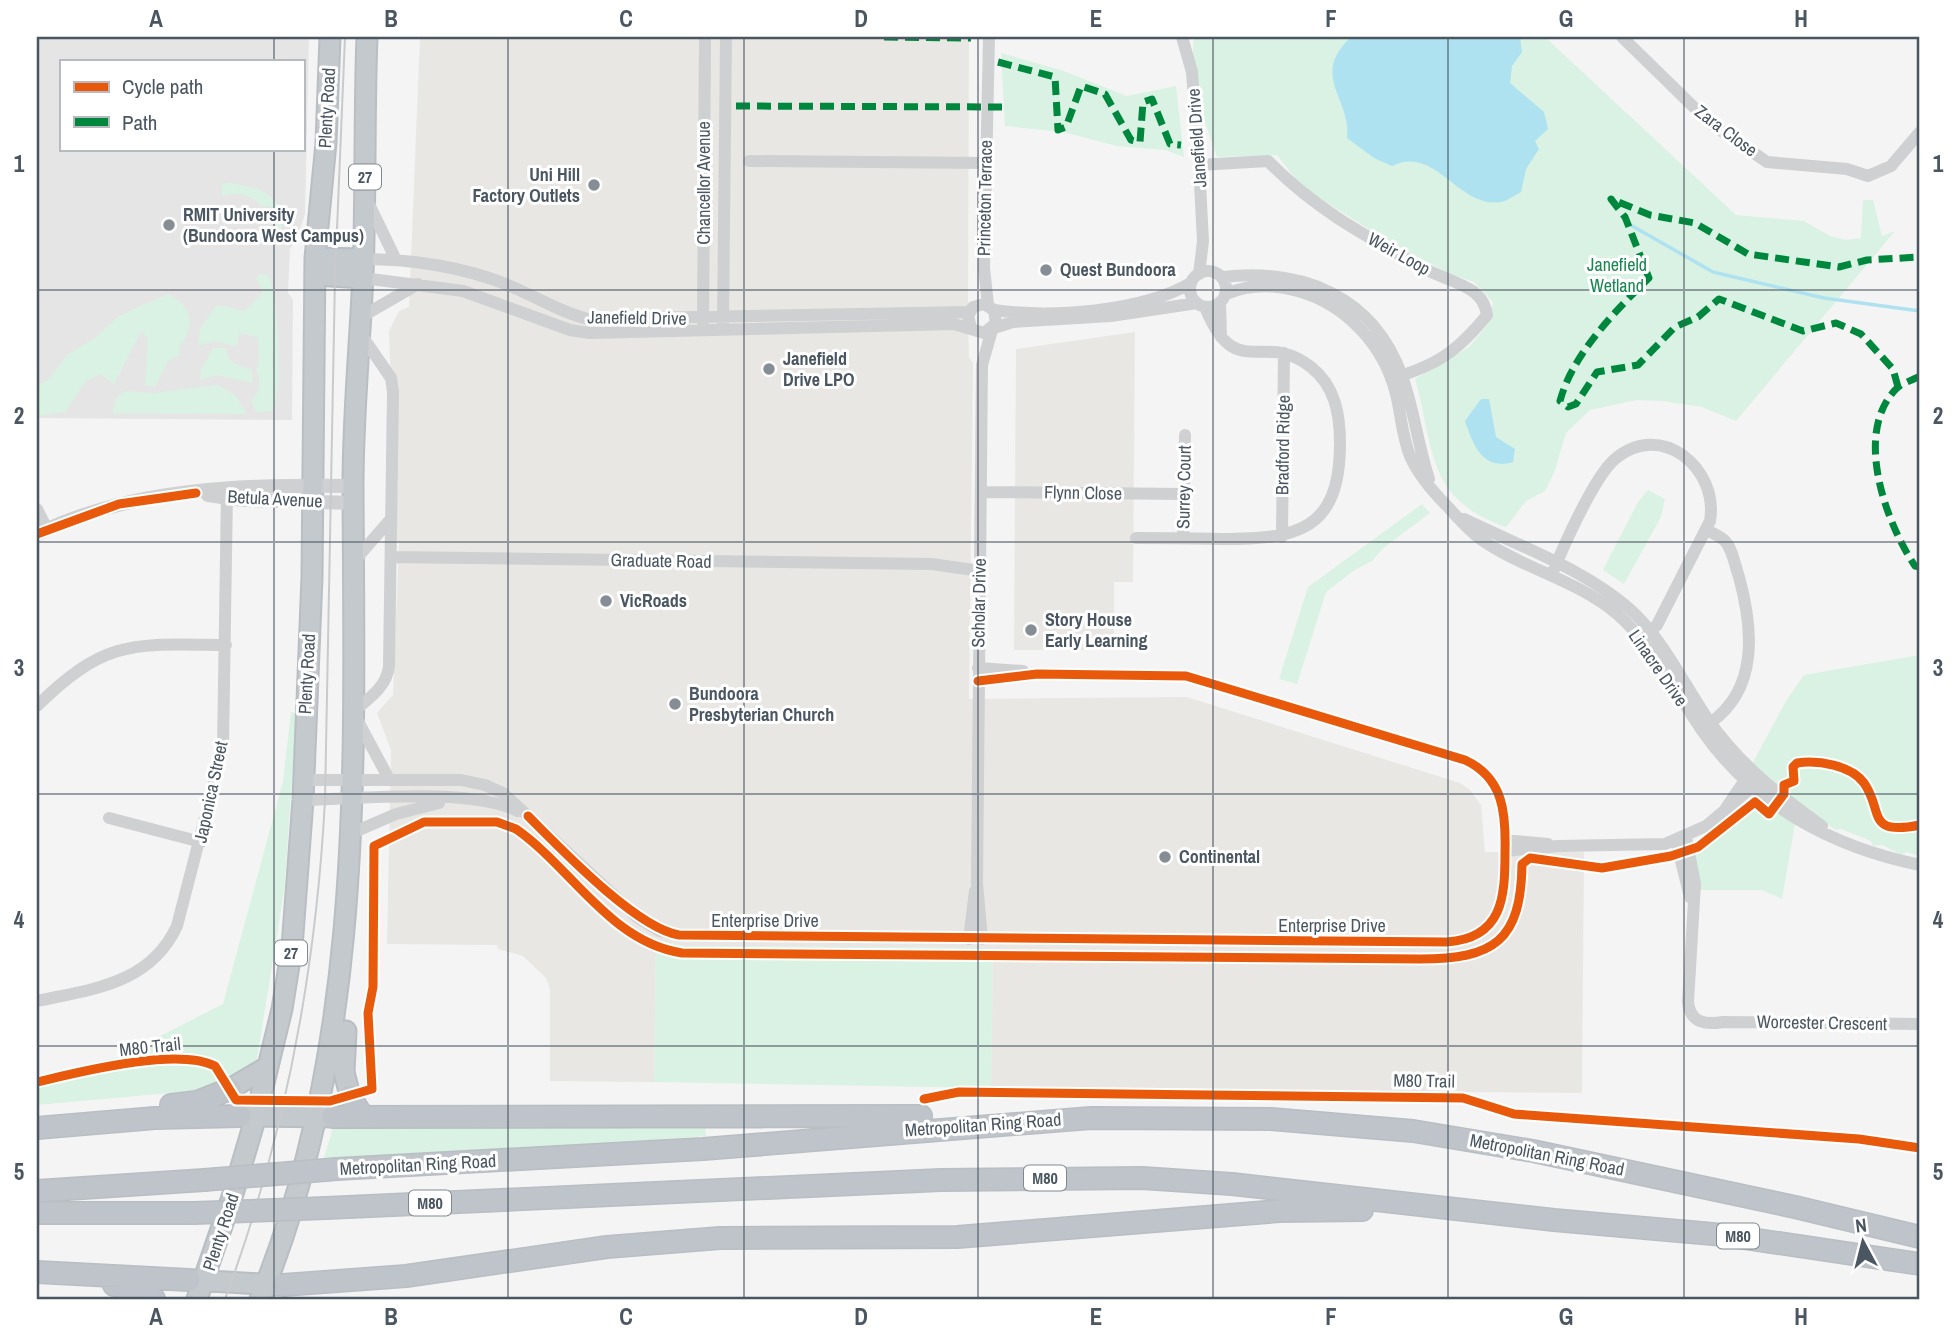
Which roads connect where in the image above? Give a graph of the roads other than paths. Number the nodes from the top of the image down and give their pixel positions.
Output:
1 (330, 37) edge
2 (367, 37) edge
3 (705, 37) edge
4 (726, 37) edge
5 (982, 37) edge
6 (989, 37) edge
7 (1182, 37) edge
8 (1627, 38) edge
9 (986, 129) junction
10 (1920, 132) edge
11 (749, 161) dead end
12 (985, 163) junction
13 (1199, 165) junction
14 (365, 195) junction
15 (1203, 241) junction
16 (396, 260) junction
17 (315, 266) junction
18 (363, 268) junction
19 (1217, 274) junction
20 (1195, 279) junction
21 (418, 284) junction
22 (506, 284) junction
23 (1223, 298) junction
24 (1201, 305) junction
25 (982, 308) junction
26 (511, 309) junction
27 (723, 323) junction
28 (703, 324) junction
29 (360, 325) junction
30 (972, 329) junction
31 (993, 329) junction
32 (1221, 338) junction
33 (1284, 353) junction
34 (982, 365) junction
35 (1397, 377) junction
36 (1185, 435) dead end
37 (227, 492) junction
38 (981, 492) junction
39 (313, 494) junction
40 (1184, 494) junction
41 (354, 495) junction
42 (37, 509) edge
43 (391, 519) junction
44 (1706, 530) junction
45 (42, 532) edge
46 (1282, 537) junction
47 (1136, 538) dead end
48 (1183, 538) junction
49 (391, 557) junction
50 (355, 560) junction
51 (980, 565) junction
52 (1554, 570) junction
53 (1646, 635) junction
54 (226, 645) junction
55 (978, 675) junction
56 (37, 706) edge
57 (353, 712) junction
58 (1710, 723) junction
59 (388, 779) junction
60 (1752, 779) junction
61 (303, 780) junction
62 (352, 789) junction
63 (457, 798) junction
64 (303, 800) junction
65 (528, 816) junction
66 (109, 818) dead end
67 (352, 833) junction
68 (1681, 839) junction
69 (201, 842) junction
70 (1505, 845) junction
71 (1920, 865) edge
72 (347, 908) junction
73 (976, 939) junction
74 (37, 999) edge
75 (1920, 1024) edge
76 (267, 1068) junction
77 (230, 1089) joint
78 (350, 1096) joint
79 (248, 1116) junction
80 (363, 1116) junction
81 (325, 1117) junction
82 (1091, 1118) junction
83 (37, 1120) edge
84 (37, 1128) edge
85 (37, 1191) edge
86 (1428, 1206) junction
87 (37, 1213) edge
88 (1920, 1237) edge
89 (492, 1261) junction
90 (1920, 1264) edge
91 (45, 1272) edge
92 (197, 1287) edge
93 (269, 1290) edge
94 (154, 1299) edge
95 (328, 1299) edge

1 - 17 highway, Plenty Road / 27
2 - 14 highway, Plenty Road / 27
3 - 28 street, Chancellor Avenue
4 - 27 street, Chancellor Avenue
5 - 9 street, Princeton Terrace
6 - 9 street, Princeton Terrace
7 - 13 street, Janefield Drive
8 - 10 street, Zara Close
9 - 12 street, Princeton Terrace
11 - 12 street
12 - 25 street, Princeton Terrace
13 - 15 street, Janefield Drive
13 - 35 street, Weir Loop
14 - 16 street
14 - 18 highway, Plenty Road / 27
15 - 19 street, Janefield Drive
15 - 20 street, Janefield Drive
16 - 18 street, Janefield Drive
16 - 22 street, Janefield Drive
17 - 18 highway, Janefield Drive
17 - 39 highway, Plenty Road / 27
18 - 21 street, Janefield Drive
18 - 29 highway, Plenty Road / 27
19 - 20 street, Linacre Drive
19 - 23 street, Janefield Drive
19 - 35 street, Linacre Drive
20 - 24 street
20 - 25 street, Janefield Drive
21 - 26 street, Janefield Drive
21 - 29 street
22 - 26 street
22 - 28 street, Janefield Drive
23 - 24 street, Linacre Drive
23 - 32 street, Janefield Drive
23 - 35 street, Linacre Drive
24 - 31 street
24 - 32 street
25 - 27 street, Janefield Drive
25 - 30 street, Scholar Drive
25 - 31 street, Scholar Drive
26 - 28 street, Janefield Drive
27 - 28 street, Janefield Drive
27 - 30 street, Janefield Drive
29 - 41 highway, Plenty Road / 27
29 - 43 street
30 - 31 street, Janefield Drive
30 - 34 street, Scholar Drive
31 - 34 street, Scholar Drive
32 - 33 street
33 - 46 street, Bradford Ridge
33 - 46 street
34 - 38 street, Scholar Drive
35 - 52 street, Linacre Drive
36 - 40 street, Surrey Court
37 - 39 street, Betula Avenue
37 - 45 street, Betula Avenue
37 - 54 street, Japonica Street
38 - 40 street, Flynn Close
38 - 51 street, Scholar Drive
39 - 41 street, Betula Avenue
39 - 61 highway, Plenty Road / 27
40 - 48 street, Surrey Court
41 - 50 highway, Plenty Road / 27
42 - 45 street
43 - 49 street
43 - 50 street
44 - 52 street
44 - 53 street
44 - 58 street
46 - 48 street
47 - 48 street
49 - 51 street, Graduate Road
49 - 57 street
50 - 57 highway, Plenty Road / 27
51 - 55 street, Scholar Drive
52 - 53 street, Linacre Drive
53 - 58 street, Linacre Drive
53 - 60 street, Linacre Drive
54 - 56 street
54 - 69 street, Japonica Street
55 - 70 street, Enterprise Drive
55 - 73 street, Scholar Drive
57 - 59 street
57 - 62 highway, Plenty Road / 27
58 - 60 street, Linacre Drive
59 - 62 street, Enterprise Drive
59 - 65 street, Enterprise Drive
60 - 68 street
60 - 71 street, Linacre Drive
61 - 62 street, Enterprise Drive
61 - 64 highway, Plenty Road / 27
62 - 63 street, Enterprise Drive
62 - 64 street, Enterprise Drive
62 - 67 highway, Plenty Road
63 - 65 street, Enterprise Drive
63 - 67 street
64 - 76 highway, Plenty Road / 27
65 - 73 street, Enterprise Drive
66 - 69 street
67 - 72 highway, Plenty Road
68 - 70 street
68 - 75 street, Worcester Crescent
69 - 74 street, Japonica Street
70 - 73 street, Enterprise Drive
72 - 78 highway
72 - 81 highway, Plenty Road
76 - 77 highway
76 - 79 highway, Plenty Road / 27
77 - 83 highway
78 - 80 highway
79 - 81 highway
79 - 84 highway
79 - 92 highway, Plenty Road / 27
80 - 81 highway
80 - 82 highway
81 - 93 highway, Plenty Road
82 - 85 highway, Metropolitan Ring Road / M80, bridge
82 - 88 highway, Metropolitan Ring Road / M80
86 - 87 highway, M80, bridge
86 - 89 highway
86 - 90 highway, M80
89 - 93 highway
89 - 95 highway
91 - 92 highway
91 - 94 highway
92 - 93 highway

